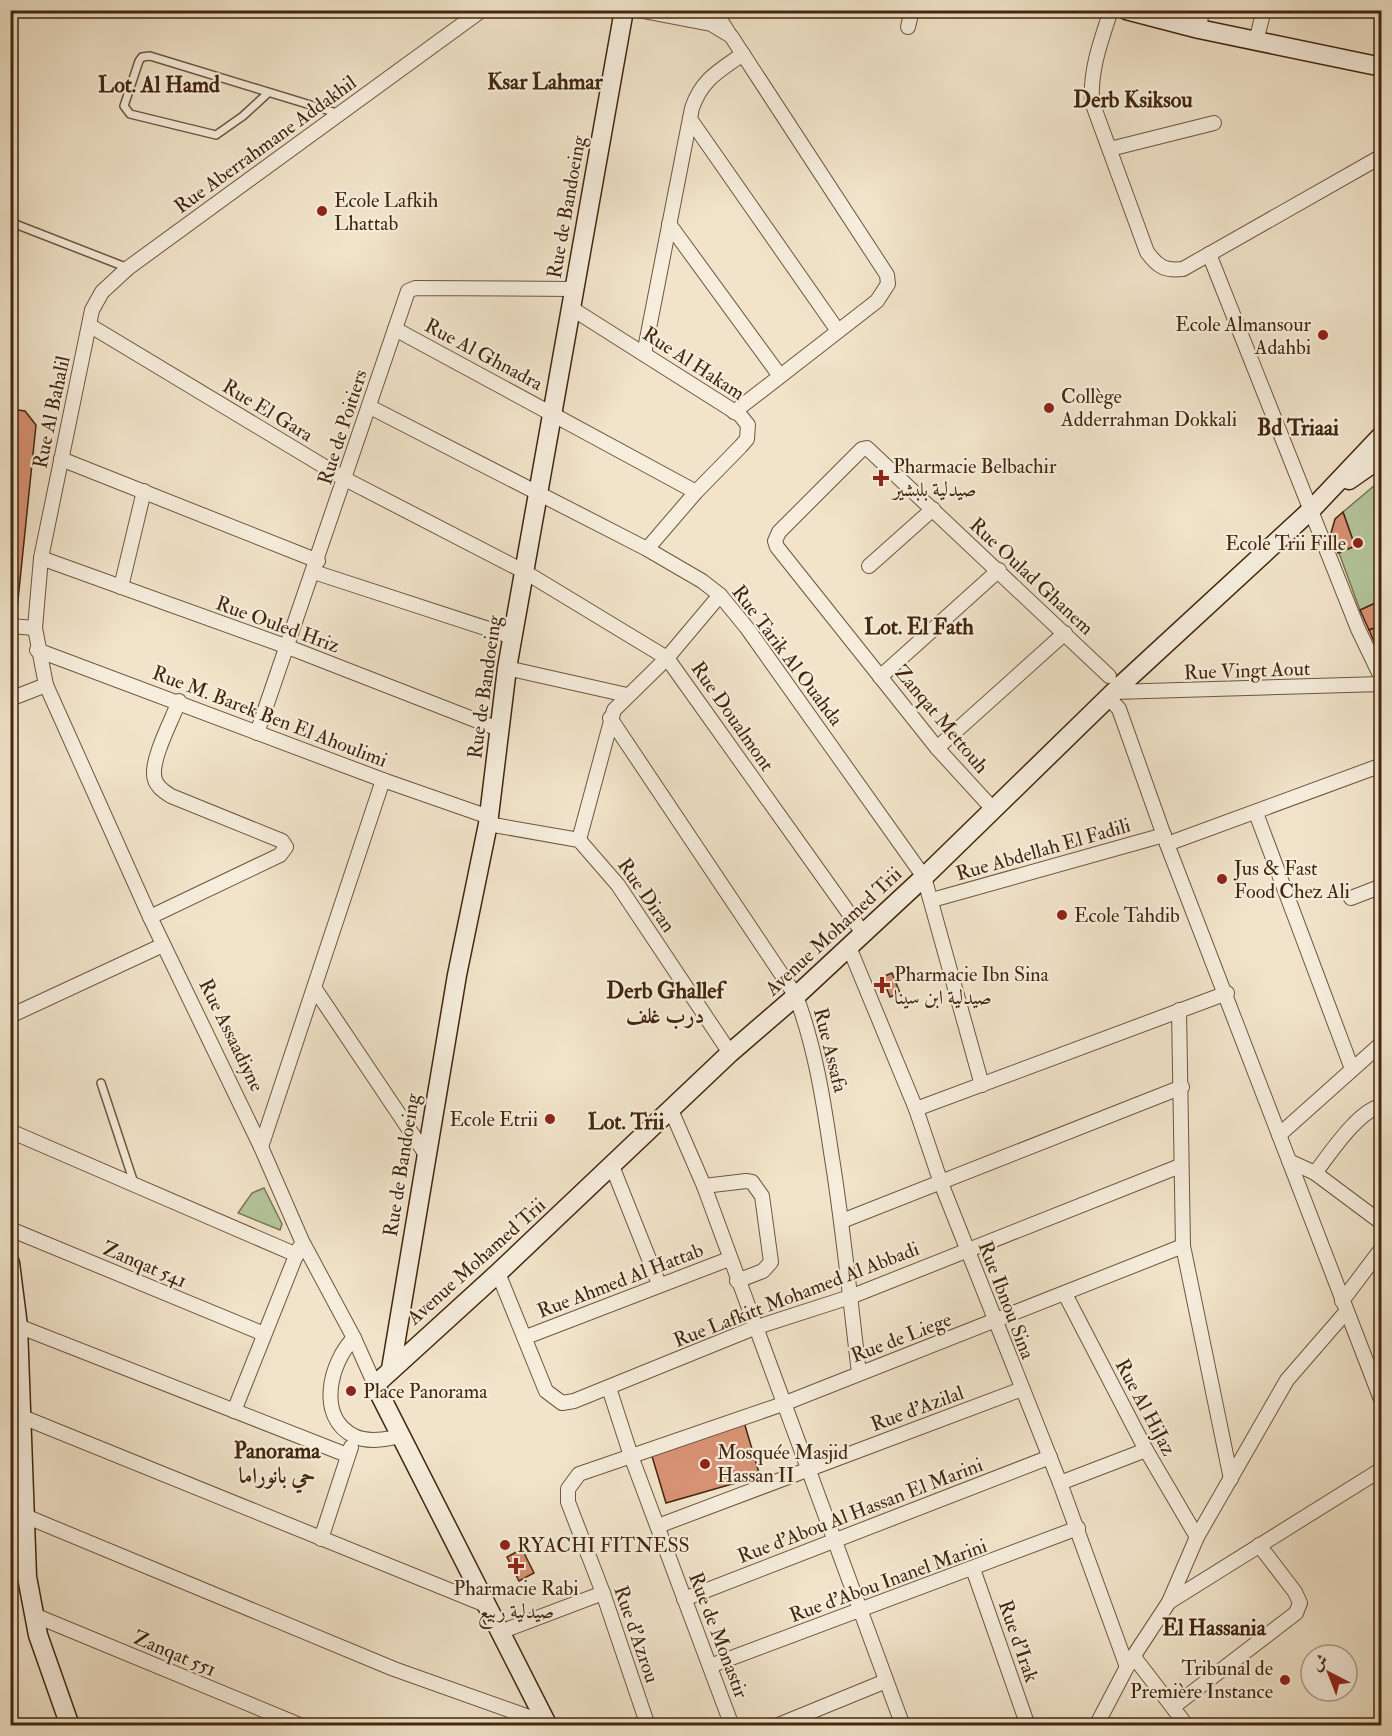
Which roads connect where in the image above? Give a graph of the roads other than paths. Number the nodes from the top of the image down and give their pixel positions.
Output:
1 (482, 10) edge
2 (624, 10) edge
3 (638, 10) edge
4 (714, 10) edge
5 (912, 10) edge
6 (1111, 10) edge
7 (1126, 10) edge
8 (1202, 10) edge
9 (1264, 10) edge
10 (908, 27) dead end
11 (1199, 29) junction
12 (731, 36) junction
13 (1257, 40) junction
14 (743, 54) junction
15 (1382, 67) edge
16 (268, 93) junction
17 (340, 114) junction
18 (690, 118) junction
19 (1214, 123) dead end
20 (1110, 149) junction
21 (1382, 156) edge
22 (10, 222) edge
23 (669, 224) junction
24 (1209, 254) junction
25 (128, 267) junction
26 (574, 290) junction
27 (571, 308) junction
28 (89, 325) junction
29 (395, 329) junction
30 (838, 331) junction
31 (644, 354) junction
32 (780, 376) junction
33 (370, 407) junction
34 (734, 412) junction
35 (554, 414) junction
36 (1382, 435) edge
37 (1382, 457) edge
38 (61, 459) junction
39 (345, 479) junction
40 (144, 491) junction
41 (696, 492) junction
42 (540, 495) junction
43 (1313, 507) junction
44 (933, 509) junction
45 (775, 541) joint
46 (647, 549) junction
47 (41, 558) junction
48 (869, 566) dead end
49 (316, 567) junction
50 (999, 570) junction
51 (525, 572) junction
52 (121, 587) junction
53 (720, 595) junction
54 (10, 626) edge
55 (35, 628) junction
56 (1065, 633) junction
57 (513, 637) junction
58 (288, 647) junction
59 (37, 650) junction
60 (667, 658) junction
61 (507, 668) junction
62 (880, 676) junction
63 (1382, 679) edge
64 (1382, 684) edge
65 (46, 685) junction
66 (1111, 689) junction
67 (627, 695) junction
68 (10, 699) edge
69 (179, 701) junction
70 (610, 718) junction
71 (501, 730) junction
72 (257, 733) junction
73 (937, 748) junction
74 (1382, 765) edge
75 (383, 780) junction
76 (992, 808) junction
77 (1256, 813) junction
78 (489, 820) junction
79 (579, 840) junction
80 (1166, 840) junction
81 (924, 877) junction
82 (1382, 886) edge
83 (1351, 897) dead end
84 (932, 900) junction
85 (150, 917) junction
86 (863, 933) junction
87 (163, 945) junction
88 (849, 947) junction
89 (315, 989) junction
90 (1227, 993) junction
91 (796, 996) junction
92 (1179, 1010) junction
93 (10, 1016) edge
94 (1382, 1043) edge
95 (730, 1053) junction
96 (1352, 1069) junction
97 (101, 1083) dead end
98 (982, 1085) junction
99 (1182, 1086) junction
100 (1382, 1106) edge
101 (916, 1109) junction
102 (671, 1110) junction
103 (10, 1131) edge
104 (1279, 1135) junction
105 (261, 1147) junction
106 (425, 1153) junction
107 (1289, 1161) junction
108 (612, 1166) junction
109 (1180, 1166) junction
110 (1314, 1173) junction
111 (941, 1183) junction
112 (135, 1185) junction
113 (704, 1186) junction
114 (842, 1221) junction
115 (1382, 1223) edge
116 (10, 1229) edge
117 (302, 1241) junction
118 (1183, 1246) junction
119 (1382, 1248) edge
120 (967, 1250) junction
121 (297, 1255) junction
122 (729, 1258) junction
123 (10, 1263) edge
124 (498, 1273) junction
125 (737, 1281) junction
126 (659, 1284) junction
127 (1065, 1294) junction
128 (850, 1297) junction
129 (1344, 1307) junction
130 (995, 1322) junction
131 (18, 1326) junction
132 (754, 1328) junction
133 (264, 1334) junction
134 (526, 1337) junction
135 (354, 1338) junction
136 (391, 1369) junction
137 (859, 1373) junction
138 (375, 1384) junction
139 (609, 1388) junction
140 (1022, 1389) junction
141 (1382, 1402) edge
142 (783, 1404) junction
143 (234, 1411) junction
144 (20, 1416) junction
145 (401, 1436) junction
146 (356, 1437) junction
147 (1146, 1450) junction
148 (347, 1455) junction
149 (631, 1456) junction
150 (1050, 1457) junction
151 (808, 1469) junction
152 (1382, 1469) edge
153 (1230, 1479) junction
154 (1060, 1483) junction
155 (25, 1516) junction
156 (658, 1526) junction
157 (1078, 1528) junction
158 (1197, 1537) junction
159 (321, 1539) junction
160 (836, 1540) junction
161 (1259, 1545) junction
162 (973, 1569) junction
163 (603, 1593) junction
164 (684, 1599) junction
165 (1169, 1602) junction
166 (486, 1605) junction
167 (859, 1612) junction
168 (34, 1615) junction
169 (500, 1632) junction
170 (1131, 1662) junction
171 (710, 1666) junction
172 (886, 1681) junction
173 (1173, 1707) junction
174 (547, 1724) edge
175 (70, 1725) edge
176 (302, 1725) edge
177 (648, 1725) edge
178 (732, 1725) edge
179 (776, 1725) edge
180 (903, 1725) edge
181 (1028, 1725) edge
182 (1096, 1725) edge
183 (1188, 1725) edge

1 - 17 street, Rue Aberrahmane Addakhil
2 - 26 street, Rue de Bandoeing
3 - 12 street
4 - 12 street
5 - 10 street
6 - 20 street
7 - 11 street
8 - 11 street
9 - 13 street
11 - 13 street
12 - 14 street
13 - 15 street
14 - 18 street
14 - 30 street
16 - 16 lane
16 - 17 lane
17 - 25 street, Rue Aberrahmane Addakhil
18 - 23 street
18 - 30 street
19 - 20 street
20 - 24 street
21 - 24 street
22 - 25 lane
23 - 31 street
23 - 32 street
24 - 43 street
25 - 28 street, Rue Aberrahmane Addakhil
26 - 27 street, Rue de Bandoeing
26 - 29 street, Rue de Poitiers
27 - 31 street, Rue Al Hakam
27 - 35 street, Rue de Bandoeing
28 - 38 street, Rue Al Bahalil
28 - 39 street, Rue El Gara
29 - 33 street, Rue de Poitiers
29 - 35 street, Rue Al Ghnadra
30 - 32 street
31 - 34 street, Rue Al Hakam
32 - 34 street
33 - 39 street, Rue de Poitiers
33 - 42 street, Rue Tarik Al Ouahda
34 - 41 street, Rue Al Hakam
35 - 41 street, Rue Al Ghnadra
35 - 42 street, Rue de Bandoeing
36 - 43 street, Avenue Mohamed Trii
37 - 43 street, Avenue Mohamed Trii
38 - 40 street
38 - 47 street, Rue Al Bahalil
39 - 49 street, Rue de Poitiers
39 - 51 street, Rue El Gara
40 - 49 street
40 - 52 street
41 - 46 street, Rue Al Hakam
42 - 46 street, Rue Tarik Al Ouahda
42 - 51 street, Rue de Bandoeing
43 - 63 street
43 - 66 street, Avenue Mohamed Trii
44 - 45 street, Rue Oulad Ghanem
44 - 48 street
44 - 50 street, Rue Oulad Ghanem
45 - 62 street, Zanqat Mettouh
46 - 53 street, Rue Tarik Al Ouahda
47 - 52 street, Rue Ouled Hriz
47 - 55 street, Rue Al Bahalil
49 - 57 street
49 - 58 street, Rue de Poitiers
50 - 56 street, Rue Oulad Ghanem
50 - 62 street
51 - 57 street, Rue de Bandoeing
51 - 60 street, Rue Doualmont
52 - 58 street, Rue Ouled Hriz
53 - 60 street
53 - 81 street, Rue Tarik Al Ouahda
54 - 55 street
55 - 59 street, Rue Al Bahalil
56 - 66 street, Rue Oulad Ghanem
56 - 73 street
57 - 61 street, Rue de Bandoeing
58 - 71 street, Rue Ouled Hriz
58 - 72 street, Rue de Poitiers
59 - 65 street, Rue Al Bahalil
59 - 69 street, Rue M. Barek Ben El Ahoulimi
60 - 67 street
60 - 86 street, Rue Doualmont
61 - 67 street
61 - 71 street, Rue de Bandoeing
62 - 73 street, Zanqat Mettouh
64 - 66 street, Rue Vingt Aout
65 - 68 street
65 - 85 street, Rue Assaadiyne
66 - 76 street, Avenue Mohamed Trii
66 - 80 street, Rue Oulad Ghanem
67 - 70 street
69 - 72 street, Rue M. Barek Ben El Ahoulimi
69 - 85 street
70 - 79 street
70 - 91 street, Rue Assafa
71 - 78 street, Rue de Bandoeing
72 - 75 street, Rue M. Barek Ben El Ahoulimi
73 - 76 street, Zanqat Mettouh
74 - 77 street, Rue Abdellah El Fadili
75 - 78 street, Rue M. Barek Ben El Ahoulimi
75 - 89 street
76 - 81 street, Avenue Mohamed Trii
77 - 80 street, Rue Abdellah El Fadili
77 - 96 street
78 - 79 street
78 - 106 street, Rue de Bandoeing
79 - 95 street, Rue Diran
80 - 84 street, Rue Abdellah El Fadili
80 - 90 street, Rue Oulad Ghanem
81 - 84 street, Rue Tarik Al Ouahda
81 - 86 street, Avenue Mohamed Trii
82 - 83 street
84 - 98 street, Rue Tarik Al Ouahda
85 - 87 street, Rue Assaadiyne
86 - 88 street, Avenue Mohamed Trii
87 - 93 street
87 - 105 street, Rue Assaadiyne
88 - 91 street, Avenue Mohamed Trii
88 - 101 street, Rue Ibnou Sina
89 - 105 street
89 - 106 street
90 - 92 street
90 - 104 street, Rue Oulad Ghanem
91 - 95 street, Avenue Mohamed Trii
91 - 114 street, Rue Assafa
92 - 98 street
92 - 99 street
94 - 96 street
95 - 102 street, Avenue Mohamed Trii
96 - 104 street
97 - 112 lane
98 - 101 street
99 - 109 street
99 - 111 street
100 - 110 street
101 - 111 street, Rue Ibnou Sina
102 - 108 street, Avenue Mohamed Trii
102 - 113 street
103 - 112 street
104 - 107 street, Rue Oulad Ghanem
105 - 117 street, Rue Assaadiyne
106 - 136 street, Rue de Bandoeing
107 - 110 street
107 - 129 street, Rue Oulad Ghanem
108 - 124 street, Avenue Mohamed Trii
108 - 126 street
109 - 118 street
109 - 120 street, Rue Lafkitt Mohamed Al Abbadi
110 - 115 street
111 - 114 street
111 - 120 street, Rue Ibnou Sina
112 - 121 street
113 - 122 street
113 - 125 street
114 - 128 street, Rue Assafa
116 - 133 street, Zanqat 541
117 - 121 street
117 - 135 street, Rue Assaadiyne
118 - 127 street, Rue de Liege
118 - 153 street
119 - 129 street
120 - 128 street, Rue Lafkitt Mohamed Al Abbadi
120 - 130 street, Rue Ibnou Sina
121 - 133 street
122 - 125 street
122 - 126 street, Rue Ahmed Al Hattab
123 - 131 street
124 - 134 street, Rue Lafkitt Mohamed Al Abbadi
124 - 136 street, Avenue Mohamed Trii
125 - 132 street
126 - 134 street, Rue Ahmed Al Hattab
127 - 130 street, Rue de Liege
127 - 147 street, Rue Al HiJaz
128 - 132 street, Rue Lafkitt Mohamed Al Abbadi
128 - 137 street, Rue Assafa
129 - 141 street, Rue Oulad Ghanem
129 - 153 street
130 - 137 street, Rue de Liege
130 - 140 street, Rue Ibnou Sina
131 - 143 street
131 - 144 street
132 - 139 street, Rue Lafkitt Mohamed Al Abbadi
132 - 142 street
133 - 143 street
134 - 139 street, Rue Lafkitt Mohamed Al Abbadi
135 - 138 street, Rue Assaadiyne
135 - 146 street
136 - 138 street, Avenue Mohamed Trii
137 - 142 street, Rue de Liege
138 - 145 street, Rue Assaadiyne
139 - 149 street, Rue de Monastir
140 - 150 street, Rue Ibnou Sina
140 - 151 street, Rue d'Azilal
142 - 149 street, Rue de Liege
142 - 151 street
143 - 148 street
144 - 155 street
144 - 159 street
145 - 146 street
145 - 166 street, Rue Assaadiyne
146 - 148 street
147 - 154 street
147 - 158 street, Rue Al HiJaz
148 - 159 street
149 - 156 street, Rue de Monastir
149 - 163 street, Rue d'Azrou
150 - 154 street, Rue Ibnou Sina
150 - 160 street, Rue d'Abou Al Hassan El Marini
151 - 156 street, Rue d'Azilal
151 - 160 street
152 - 161 street
153 - 158 street
154 - 157 street, Rue Ibnou Sina
155 - 168 street
155 - 174 street
156 - 164 street, Rue de Monastir
157 - 162 street, Rue d'Abou Inanel Marini
157 - 170 street, Rue Ibnou Sina
158 - 165 street
159 - 166 street
160 - 164 street, Rue d'Abou Al Hassan El Marini
160 - 167 street
161 - 165 street
161 - 173 street
162 - 167 street, Rue d'Abou Inanel Marini
162 - 181 street, Rue d'Irak
163 - 169 street
163 - 177 street, Rue d'Azrou
164 - 171 street, Rue de Monastir
165 - 170 street
166 - 169 street, Rue Assaadiyne
167 - 171 street, Rue d'Abou Inanel Marini
167 - 172 street
168 - 175 street
168 - 176 street, Zanqat 551
169 - 174 street, Rue Assaadiyne
170 - 173 street, Rue Ibnou Sina
170 - 182 street
171 - 178 street, Rue de Monastir
172 - 179 street
172 - 180 street
173 - 183 street, Rue Ibnou Sina

